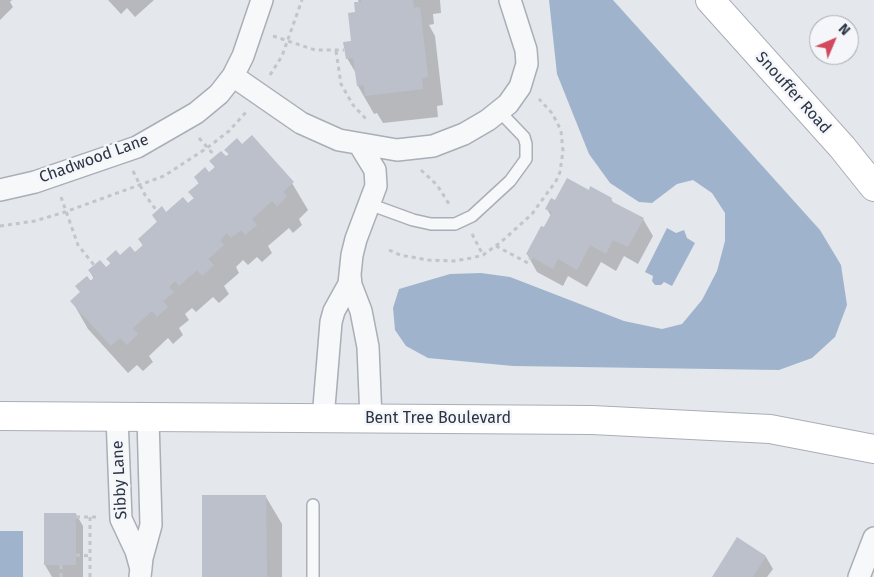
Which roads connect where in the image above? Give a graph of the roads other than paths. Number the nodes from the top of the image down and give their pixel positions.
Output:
1 (262, 0) edge
2 (510, 0) edge
3 (710, 0) edge
4 (233, 76) junction
5 (500, 112) junction
6 (359, 144) junction
7 (874, 187) edge
8 (0, 190) edge
9 (370, 204) junction
10 (350, 274) junction
11 (0, 416) edge
12 (117, 417) junction
13 (148, 418) junction
14 (323, 419) junction
15 (371, 419) junction
16 (874, 449) edge
17 (313, 505) dead end
18 (874, 538) edge
19 (140, 573) edge
20 (313, 577) edge
21 (860, 577) edge

1 - 4 street, Chadwood Lane
2 - 5 street
3 - 7 main road, Snouffer Road
4 - 6 street
4 - 8 street, Chadwood Lane
5 - 6 street
5 - 9 lane
6 - 9 street
9 - 10 street
10 - 14 street
10 - 15 street
11 - 12 main road, Bent Tree Boulevard
12 - 13 main road, Bent Tree Boulevard
12 - 19 street, Sibby Lane
13 - 14 main road, Bent Tree Boulevard
13 - 19 street, Sibby Lane
14 - 15 main road, Bent Tree Boulevard
15 - 16 main road, Bent Tree Boulevard
17 - 20 lane
18 - 21 street

